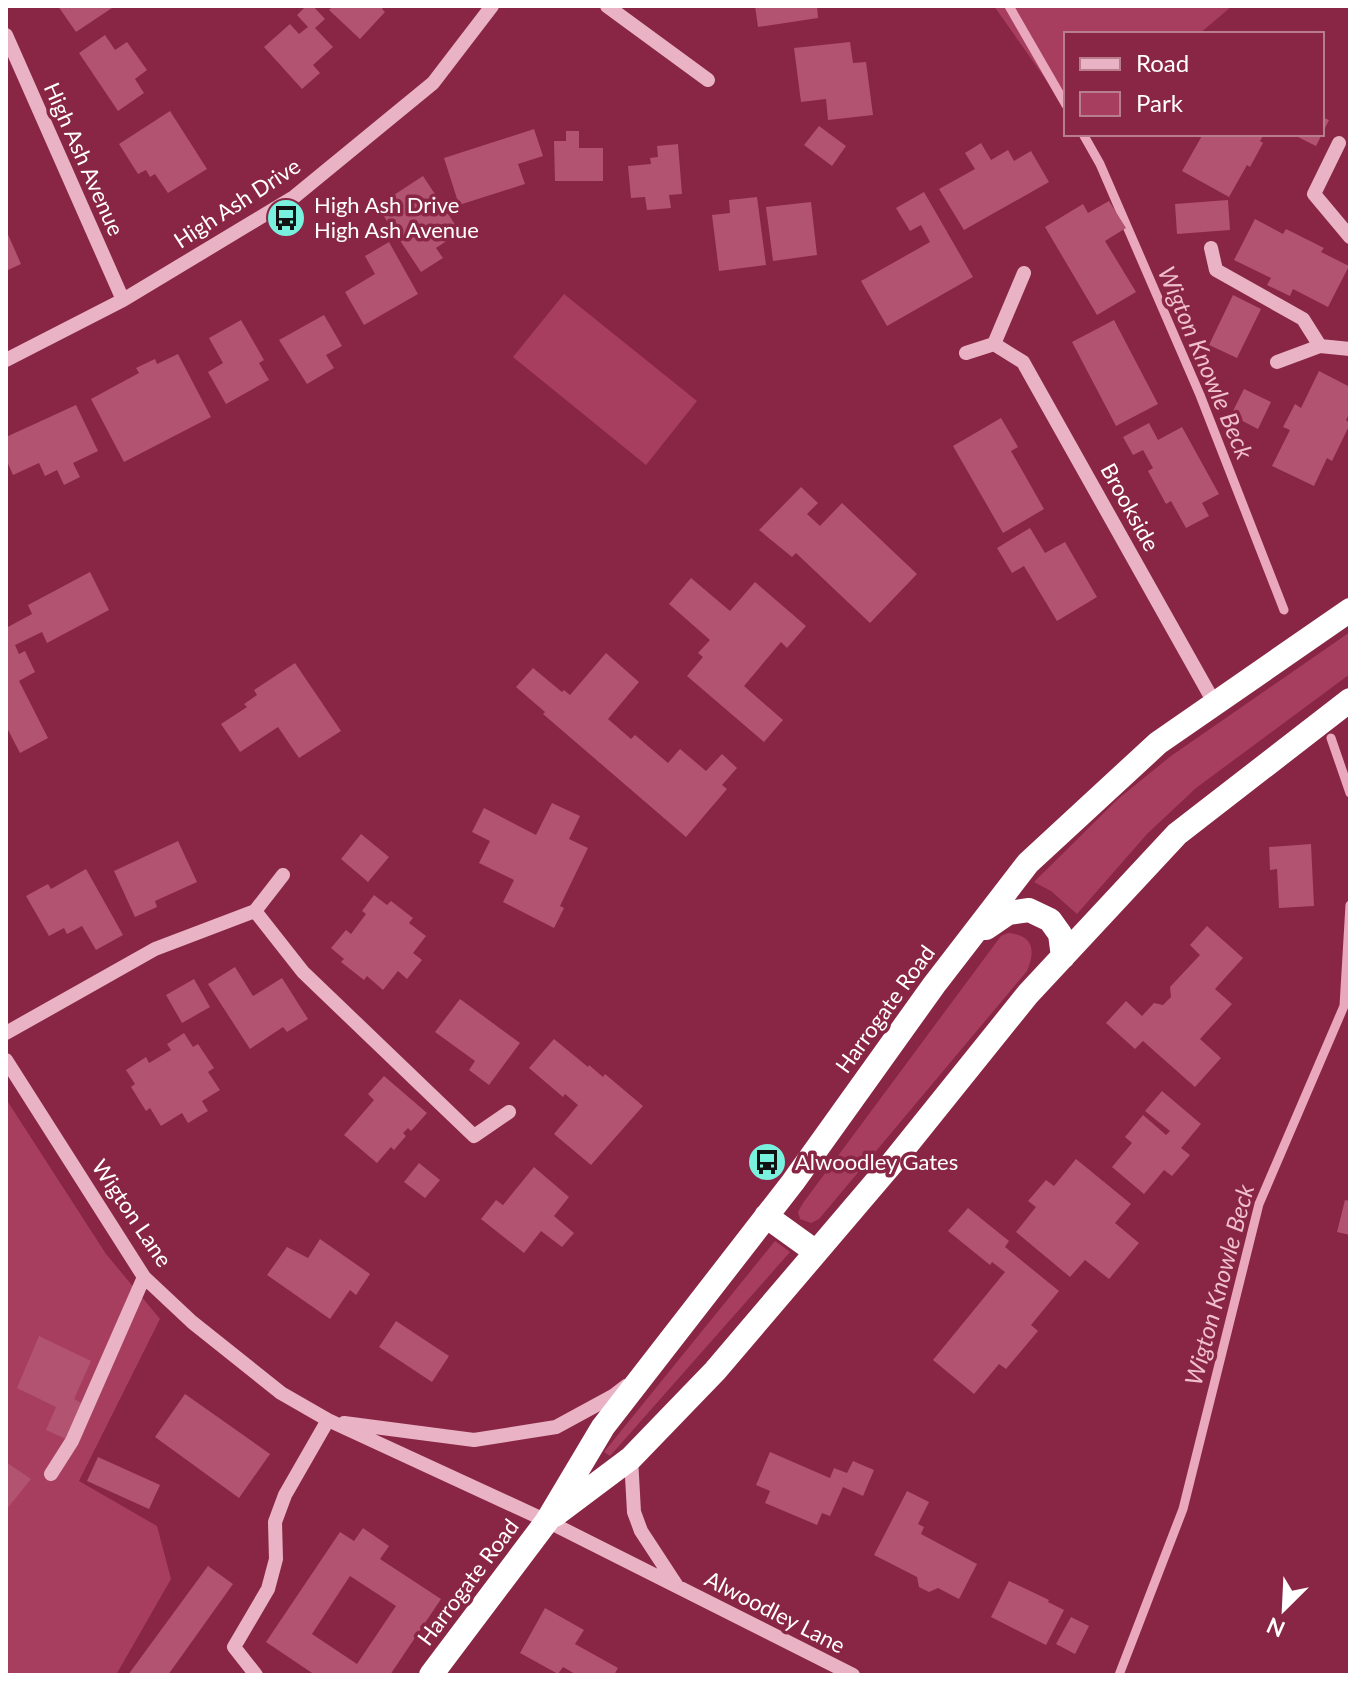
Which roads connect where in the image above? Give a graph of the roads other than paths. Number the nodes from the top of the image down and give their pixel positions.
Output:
1 (492, 6) edge
2 (607, 6) edge
3 (6, 35) edge
4 (708, 80) dead end
5 (1339, 143) dead end
6 (1350, 237) edge
7 (1211, 248) dead end
8 (1024, 273) dead end
9 (123, 300) junction
10 (994, 344) junction
11 (1320, 346) junction
12 (1350, 349) edge
13 (966, 353) dead end
14 (6, 360) edge
15 (1277, 362) dead end
16 (1350, 610) edge
17 (1350, 700) edge
18 (1215, 704) junction
19 (283, 875) dead end
20 (255, 911) junction
21 (970, 938) junction
22 (1063, 957) junction
23 (6, 1033) edge
24 (6, 1060) edge
25 (509, 1112) dead end
26 (766, 1216) junction
27 (816, 1252) junction
28 (144, 1277) junction
29 (650, 1367) junction
30 (328, 1420) junction
31 (631, 1458) junction
32 (51, 1474) dead end
33 (547, 1521) junction
34 (678, 1587) junction
35 (256, 1675) edge
36 (431, 1675) edge
37 (853, 1675) edge

1 - 9 street, High Ash Drive
2 - 4 street
3 - 9 street, High Ash Avenue
5 - 6 street
7 - 11 street
8 - 10 street
9 - 14 street, High Ash Drive
10 - 13 street
10 - 18 street, Brookside
11 - 12 street
11 - 15 street
16 - 18 highway, Harrogate Road
17 - 22 highway, Harrogate Road
18 - 21 highway, Harrogate Road
19 - 20 street
20 - 23 street
20 - 25 street
21 - 22 highway
21 - 26 highway, Harrogate Road
22 - 27 highway, Harrogate Road
24 - 28 street, Wigton Lane
26 - 27 highway
26 - 29 highway, Harrogate Road
27 - 31 highway, Harrogate Road
28 - 30 street, Wigton Lane
28 - 32 street
29 - 30 street, Wigton Lane
29 - 33 highway, Harrogate Road
30 - 33 street, Wigton Lane
30 - 35 street
31 - 33 highway, Harrogate Road
31 - 34 street, Alwoodley Lane
33 - 34 street, Alwoodley Lane
33 - 36 highway, Harrogate Road
34 - 37 street, Alwoodley Lane

